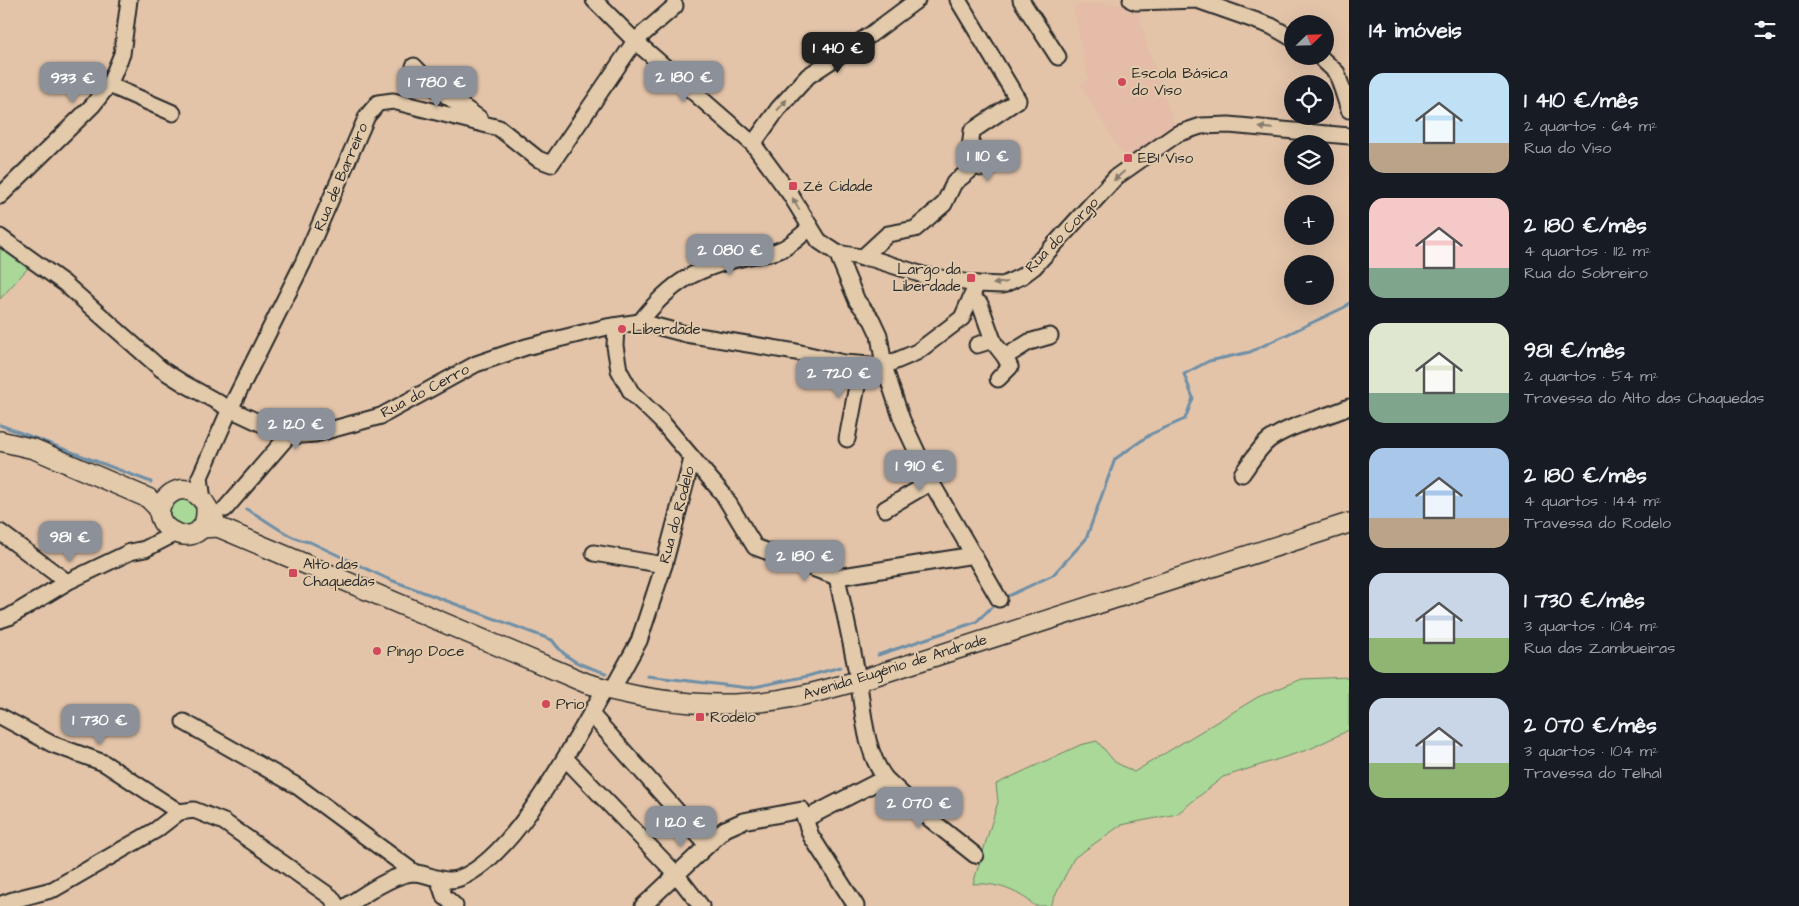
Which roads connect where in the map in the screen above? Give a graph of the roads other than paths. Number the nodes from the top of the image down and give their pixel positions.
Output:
1 (129, 0) edge
2 (594, 0) edge
3 (917, 0) edge
4 (958, 0) edge
5 (1021, 0) edge
6 (1131, 0) edge
7 (675, 6) dead end
8 (1284, 33) edge
9 (635, 41) junction
10 (1058, 57) dead end
11 (1329, 65) edge
12 (414, 66) dead end
13 (109, 85) junction
14 (1348, 102) edge
15 (173, 113) dead end
16 (485, 124) junction
17 (1349, 136) edge
18 (753, 144) junction
19 (1000, 160) dead end
20 (977, 164) junction
21 (0, 196) edge
22 (810, 228) junction
23 (0, 237) edge
24 (837, 253) junction
25 (862, 258) junction
26 (974, 291) junction
27 (640, 322) junction
28 (616, 327) junction
29 (1050, 336) dead end
30 (993, 340) junction
31 (977, 345) dead end
32 (1005, 357) junction
33 (861, 365) junction
34 (884, 366) junction
35 (998, 378) dead end
36 (1349, 407) edge
37 (230, 409) junction
38 (288, 436) junction
39 (847, 439) dead end
40 (0, 441) edge
41 (692, 459) junction
42 (1242, 474) dead end
43 (200, 476) junction
44 (931, 482) junction
45 (211, 506) junction
46 (885, 508) dead end
47 (165, 509) junction
48 (1349, 522) edge
49 (209, 527) junction
50 (0, 532) edge
51 (594, 553) dead end
52 (974, 555) junction
53 (664, 565) junction
54 (837, 578) junction
55 (67, 582) junction
56 (999, 599) dead end
57 (0, 620) edge
58 (858, 681) junction
59 (608, 689) junction
60 (590, 714) junction
61 (0, 716) edge
62 (184, 722) dead end
63 (566, 759) junction
64 (885, 778) junction
65 (179, 812) junction
66 (805, 819) junction
67 (707, 845) junction
68 (975, 855) dead end
69 (415, 873) junction
70 (676, 874) junction
71 (439, 880) junction
72 (3, 905) edge
73 (337, 906) edge
74 (347, 906) edge
75 (455, 906) edge
76 (643, 906) edge
77 (701, 906) edge
78 (856, 906) edge

1 - 13 street
2 - 9 street, Rua do Corgo
18 -> 3 street
4 - 20 street
5 - 10 street
6 - 8 street
7 - 9 street
9 - 16 street, Rua de Barreiro
9 - 18 street, Rua do Corgo
11 - 14 street
12 - 16 street
13 - 15 street
13 - 21 street
16 - 37 street, Rua de Barreiro
17 -> 26 street, Rua do Corgo
22 -> 18 street, Rua do Corgo
19 - 20 street
20 - 25 street
22 - 24 street, Rua do Corgo
22 - 27 street
23 - 37 street, Rua do Cerro
24 - 25 street, Rua do Corgo
24 - 34 street
25 - 26 street, Rua do Corgo
26 - 30 street
26 - 34 street
27 - 28 street, Rua do Cerro
27 - 33 street
28 - 38 street, Rua do Cerro
28 - 41 street, Rua do Rodelo
29 - 32 street
30 - 31 street
30 - 32 street
32 - 35 street
33 - 34 street
33 - 39 street
34 - 44 street
36 - 42 street
37 - 38 street, Rua do Cerro
37 - 43 street, Rua de Barreiro
38 - 45 street
40 - 47 main road
41 - 53 street, Rua do Rodelo
41 - 54 street
43 - 45 street
43 - 47 street
44 - 46 street
44 - 52 street
45 - 47 main road
45 - 49 main road
47 - 49 main road
47 - 55 street
48 - 58 main road, Avenida Eugénio de Andrade
49 - 59 main road, Avenida Eugénio de Andrade
50 - 55 street
51 - 53 street
52 - 54 street
52 - 56 street
53 - 59 street, Rua do Rodelo
54 - 58 street
55 - 57 street
58 - 59 main road, Avenida Eugénio de Andrade
58 - 64 street
59 - 60 street, Rua do Rodelo
60 - 63 street, Rua do Rodelo
60 - 67 street
61 - 65 street
62 - 69 street
63 - 70 street
63 - 71 street, Rua do Rodelo
64 - 66 street
64 - 68 street
65 - 72 street
65 - 73 street
66 - 67 street
66 - 78 street
67 - 70 street
69 - 71 street, Rua do Rodelo
69 - 74 street
70 - 76 street
70 - 77 street
71 - 75 street

